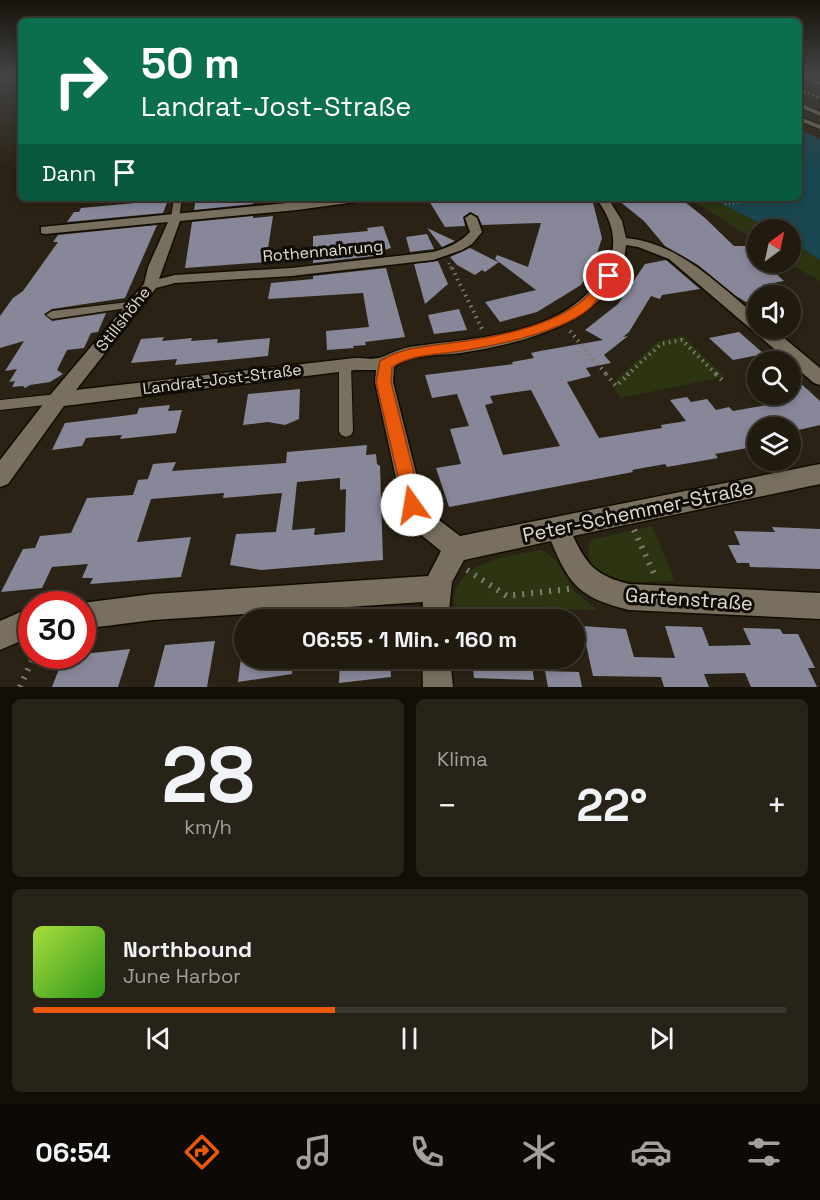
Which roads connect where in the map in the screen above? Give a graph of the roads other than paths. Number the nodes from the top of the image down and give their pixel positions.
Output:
1 (802, 106) edge
2 (820, 114) edge
3 (802, 119) edge
4 (820, 128) edge
5 (178, 201) edge
6 (341, 201) edge
7 (604, 201) edge
8 (175, 218) junction
9 (471, 218) dead end
10 (45, 230) dead end
11 (621, 241) junction
12 (151, 285) junction
13 (137, 304) junction
14 (52, 315) dead end
15 (747, 317) edge
16 (773, 339) edge
17 (385, 364) junction
18 (345, 365) junction
19 (820, 378) edge
20 (58, 399) junction
21 (0, 405) edge
22 (346, 431) dead end
23 (820, 474) edge
24 (0, 477) edge
25 (558, 528) junction
26 (462, 560) junction
27 (436, 588) junction
28 (820, 606) edge
29 (435, 609) edge
30 (96, 614) edge
31 (18, 627) edge
32 (0, 636) edge
33 (437, 669) edge
34 (438, 687) edge

1 - 2 lane
3 - 4 lane
5 - 8 lane
6 - 8 street
7 - 11 street
8 - 10 street
8 - 12 street, Stillshöhe
9 - 12 street, Rothennahrung
11 - 15 street
11 - 17 street, Landrat-Jost-Straße
12 - 13 street, Stillshöhe
13 - 14 lane
13 - 20 street, Stillshöhe
16 - 19 street
17 - 18 street, Landrat-Jost-Straße
17 - 26 street
18 - 20 street, Landrat-Jost-Straße
18 - 22 lane
20 - 21 lane
20 - 24 street, Stillshöhe
23 - 25 street, Peter-Schemmer-Straße
25 - 26 street, Peter-Schemmer-Straße
25 - 28 street, Gartenstraße
26 - 27 street
27 - 29 street
27 - 30 street
31 - 32 street
33 - 34 street

